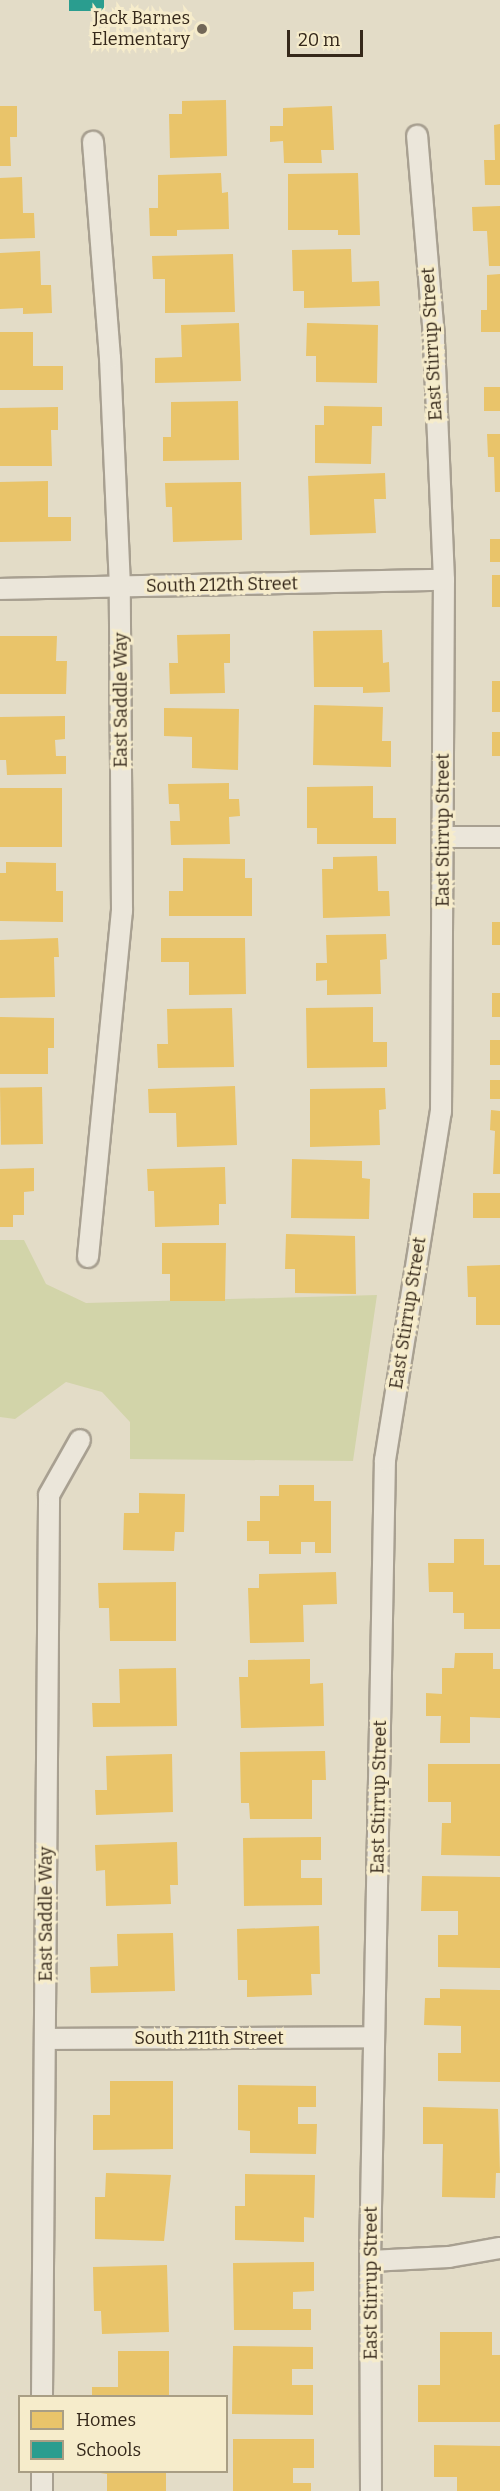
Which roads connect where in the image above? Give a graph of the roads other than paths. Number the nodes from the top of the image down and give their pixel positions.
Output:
1 (417, 136) dead end
2 (93, 142) dead end
3 (444, 580) junction
4 (120, 587) junction
5 (0, 589) edge
6 (443, 837) junction
7 (500, 837) edge
8 (88, 1257) dead end
9 (80, 1440) dead end
10 (374, 2037) junction
11 (45, 2039) junction
12 (500, 2248) edge
13 (370, 2261) junction
14 (42, 2395) edge
15 (42, 2473) edge
16 (42, 2491) edge
17 (370, 2491) edge

1 - 3 street, East Stirrup Street
2 - 4 street, East Saddle Way
3 - 4 street, South 212th Street
3 - 6 street, East Stirrup Street
4 - 5 street, South 212th Street
4 - 8 street, East Saddle Way
6 - 7 street
6 - 10 street, East Stirrup Street
9 - 11 street, East Saddle Way
10 - 11 street, South 211th Street
10 - 13 street, East Stirrup Street
11 - 14 street, East Saddle Way
12 - 13 street
13 - 17 street, East Stirrup Street
15 - 16 street

